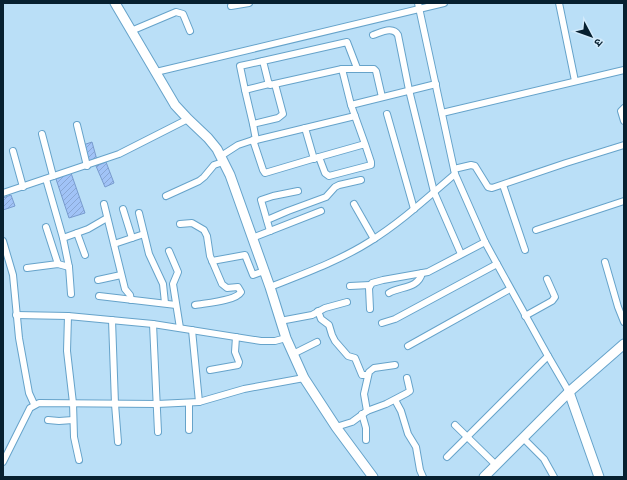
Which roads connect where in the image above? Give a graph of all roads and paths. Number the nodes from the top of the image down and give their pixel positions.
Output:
1 (115, 3) edge
2 (249, 3) edge
3 (444, 3) edge
4 (559, 3) edge
5 (231, 6) dead end
6 (418, 6) edge
7 (131, 31) junction
8 (190, 31) dead end
9 (373, 35) dead end
10 (263, 61) junction
11 (357, 68) junction
12 (342, 69) junction
13 (624, 70) edge
14 (156, 72) junction
15 (575, 81) junction
16 (272, 84) junction
17 (436, 84) junction
18 (245, 90) junction
19 (409, 90) junction
20 (382, 97) junction
21 (351, 105) junction
22 (624, 108) edge
23 (442, 113) junction
24 (387, 114) dead end
25 (355, 116) junction
26 (188, 119) junction
27 (624, 121) edge
28 (253, 124) junction
29 (77, 125) dead end
30 (305, 128) junction
31 (42, 134) dead end
32 (255, 140) junction
33 (365, 144) junction
34 (624, 145) edge
35 (13, 151) dead end
36 (316, 158) junction
37 (222, 159) junction
38 (87, 166) junction
39 (455, 171) junction
40 (53, 176) junction
41 (46, 179) junction
42 (361, 180) dead end
43 (503, 184) junction
44 (23, 187) junction
45 (298, 192) dead end
46 (434, 192) junction
47 (3, 194) edge
48 (166, 196) dead end
49 (624, 201) edge
50 (104, 204) dead end
51 (354, 204) dead end
52 (123, 209) dead end
53 (414, 209) junction
54 (321, 211) dead end
55 (139, 213) dead end
56 (107, 218) junction
57 (266, 220) junction
58 (180, 224) dead end
59 (46, 227) dead end
60 (536, 230) dead end
61 (270, 231) junction
62 (77, 233) junction
63 (144, 234) junction
64 (64, 238) junction
65 (132, 238) junction
66 (252, 238) junction
67 (374, 239) junction
68 (3, 241) edge
69 (485, 242) junction
70 (114, 244) junction
71 (525, 250) dead end
72 (169, 251) dead end
73 (461, 254) junction
74 (85, 255) dead end
75 (212, 261) junction
76 (605, 262) dead end
77 (58, 264) junction
78 (496, 264) junction
79 (69, 267) junction
80 (11, 268) junction
81 (27, 268) dead end
82 (3, 269) edge
83 (264, 271) junction
84 (422, 273) junction
85 (121, 275) junction
86 (547, 279) dead end
87 (98, 280) dead end
88 (350, 286) dead end
89 (370, 286) junction
90 (270, 287) junction
91 (510, 289) junction
92 (389, 293) dead end
93 (71, 294) dead end
94 (99, 296) dead end
95 (131, 300) junction
96 (347, 302) dead end
97 (165, 304) junction
98 (176, 305) junction
99 (195, 305) dead end
100 (370, 309) dead end
101 (318, 311) junction
102 (16, 315) junction
103 (68, 316) junction
104 (525, 316) junction
105 (112, 320) junction
106 (280, 321) junction
107 (624, 322) edge
108 (382, 323) dead end
109 (154, 324) junction
110 (180, 328) junction
111 (192, 330) junction
112 (236, 337) junction
113 (286, 338) junction
114 (317, 342) dead end
115 (624, 344) edge
116 (408, 346) dead end
117 (293, 354) junction
118 (548, 356) junction
119 (395, 365) dead end
120 (210, 370) dead end
121 (368, 375) junction
122 (304, 378) junction
123 (407, 378) dead end
124 (570, 392) junction
125 (395, 400) junction
126 (199, 402) junction
127 (189, 403) junction
128 (34, 404) junction
129 (73, 404) junction
130 (114, 404) junction
131 (157, 404) junction
132 (365, 412) junction
133 (48, 420) dead end
134 (73, 420) junction
135 (455, 425) dead end
136 (336, 427) junction
137 (189, 430) dead end
138 (158, 432) dead end
139 (467, 437) junction
140 (523, 438) junction
141 (366, 440) dead end
142 (118, 442) dead end
143 (447, 457) dead end
144 (79, 460) dead end
145 (3, 462) edge
146 (496, 465) junction
147 (373, 477) edge
148 (423, 477) edge
149 (484, 477) edge
150 (554, 477) edge
151 (599, 477) edge

1 - 7 street
2 - 5 street
3 - 6 street
4 - 15 street
6 - 14 street
6 - 17 street
7 - 8 street
7 - 14 street
9 - 19 street
10 - 11 street
10 - 16 street
10 - 18 street
11 - 12 street
11 - 20 street
12 - 16 street
12 - 21 street
13 - 15 street
14 - 26 street
15 - 23 street
16 - 18 street
16 - 28 street
17 - 19 street
17 - 23 street
18 - 28 street
19 - 20 street
19 - 46 street
20 - 21 street
21 - 25 street
22 - 27 street
23 - 39 street
24 - 53 street
25 - 30 street
25 - 33 street
26 - 37 street
26 - 38 street
28 - 32 street
29 - 38 street
30 - 32 street
30 - 36 street
31 - 40 street
32 - 36 street
32 - 37 street
33 - 36 street
33 - 36 street
34 - 43 street
35 - 44 street
37 - 48 street
37 - 66 street
38 - 40 street
39 - 43 street
39 - 46 street
39 - 69 street
40 - 41 street
41 - 44 street
41 - 64 street
42 - 57 street
43 - 71 street
44 - 47 street
45 - 57 street
46 - 53 street
46 - 73 street
49 - 60 street
50 - 56 street
51 - 67 street
52 - 65 street
53 - 67 street
54 - 61 street
55 - 63 street
56 - 62 street
56 - 70 street
57 - 61 street
58 - 75 street
59 - 77 street
61 - 66 street
62 - 64 street
62 - 74 street
63 - 65 street
63 - 97 street
64 - 79 street
65 - 70 street
66 - 83 street
67 - 90 street
68 - 80 street
69 - 73 street
69 - 78 street
70 - 85 street
72 - 98 street
73 - 84 street
75 - 83 street
75 - 99 street
76 - 107 street
77 - 79 street
77 - 81 street
78 - 91 street
78 - 108 street
79 - 93 street
80 - 82 street
80 - 102 street
83 - 90 street
84 - 89 street
84 - 92 street
85 - 87 street
85 - 95 street
86 - 104 street
88 - 89 street
89 - 100 street
90 - 106 street
91 - 104 street
91 - 116 street
94 - 95 street
95 - 97 street
96 - 101 street
97 - 98 street
98 - 110 street
101 - 106 street
101 - 121 street
102 - 103 street
102 - 128 street
103 - 105 street
103 - 129 street
104 - 118 street
105 - 109 street
105 - 130 street
106 - 113 street
109 - 110 street
109 - 131 street
110 - 111 street
111 - 112 street
111 - 126 street
112 - 113 street
112 - 120 street
113 - 117 street
114 - 117 street
115 - 124 street
117 - 122 street
118 - 124 street
118 - 139 street
119 - 121 street
121 - 132 street
122 - 126 street
122 - 136 street
123 - 125 street
124 - 140 street
124 - 151 street
125 - 132 street
125 - 148 street
126 - 127 street
127 - 131 street
127 - 137 street
128 - 129 street
128 - 145 street
129 - 130 street
129 - 134 street
130 - 131 street
130 - 142 street
131 - 138 street
132 - 136 street
132 - 141 street
133 - 134 street
134 - 144 street
135 - 139 street
136 - 147 street
139 - 143 street
139 - 146 street
140 - 146 street
140 - 150 street
146 - 149 street

